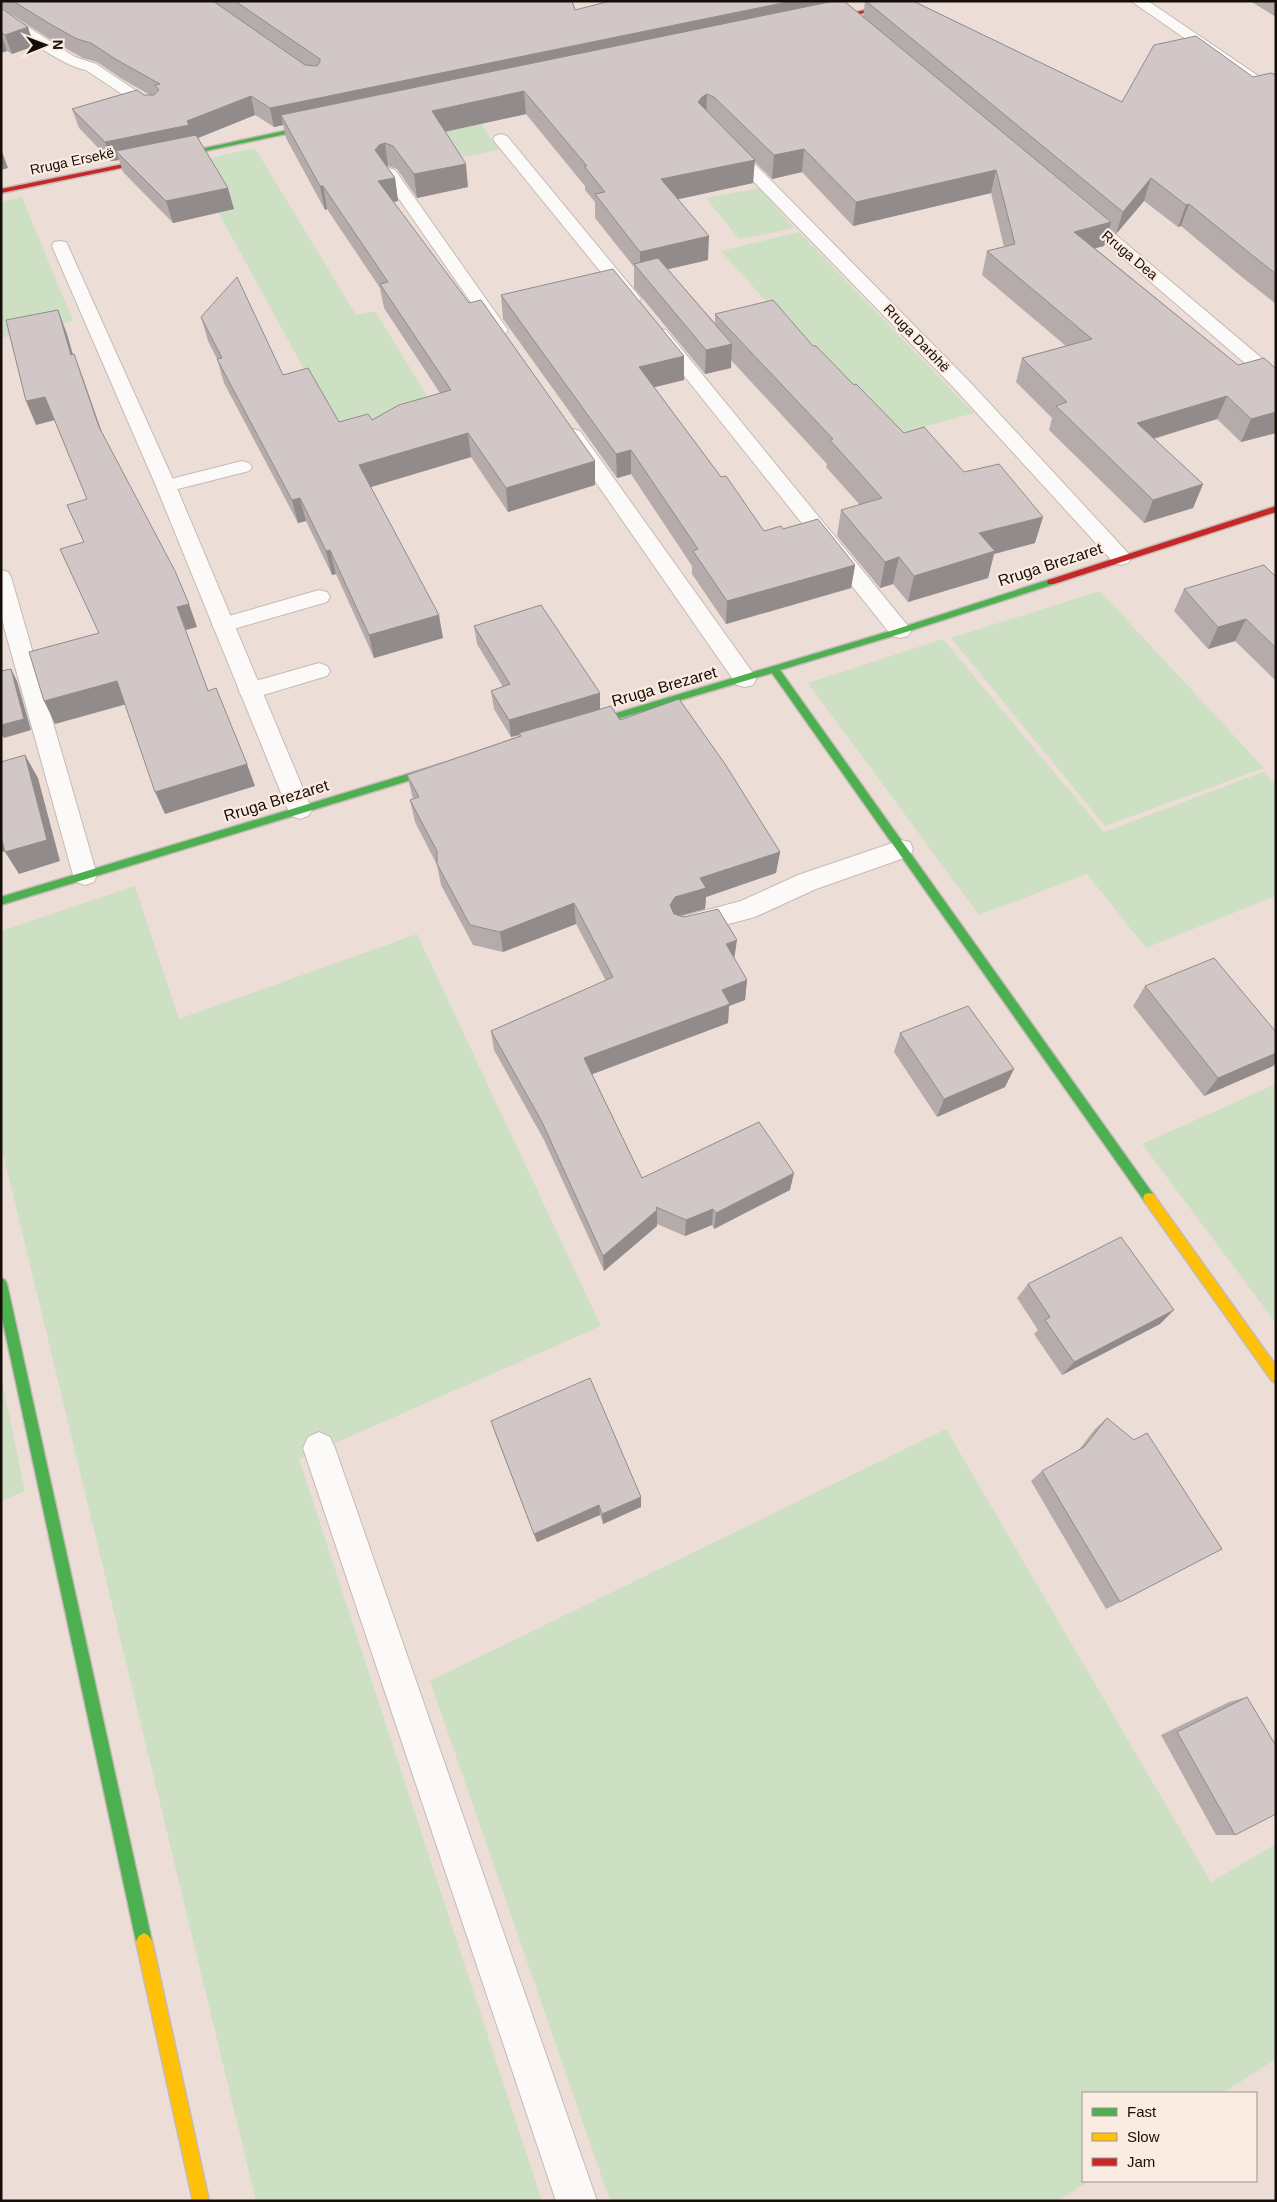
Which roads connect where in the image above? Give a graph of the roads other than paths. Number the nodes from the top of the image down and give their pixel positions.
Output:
1 (912, 1) edge
2 (1138, 1) edge
3 (1, 14) edge
4 (844, 16) junction
5 (807, 24) edge
6 (859, 28) edge
7 (1276, 95) edge
8 (154, 109) edge
9 (336, 122) edge
10 (714, 131) edge
11 (501, 138) dead end
12 (389, 173) edge
13 (1, 191) edge
14 (1067, 203) edge
15 (60, 246) dead end
16 (509, 344) edge
17 (1276, 380) edge
18 (561, 418) edge
19 (242, 467) dead end
20 (166, 486) junction
21 (1276, 509) edge
22 (1121, 558) junction
23 (1, 577) edge
24 (319, 597) dead end
25 (223, 624) junction
26 (900, 631) junction
27 (774, 669) junction
28 (319, 671) dead end
29 (745, 679) junction
30 (250, 690) junction
31 (575, 729) edge
32 (452, 765) edge
33 (300, 810) junction
34 (901, 849) junction
35 (85, 875) junction
36 (1, 901) edge
37 (684, 926) edge
38 (1, 1284) edge
39 (1276, 1377) edge
40 (319, 1448) dead end
41 (201, 2201) edge
42 (577, 2201) edge

1 - 4 street
2 - 7 street
3 - 8 street
4 - 5 street
4 - 6 street
9 - 13 street, Rruga Ersekë
10 - 22 street, Rruga Darbhë
11 - 26 street
12 - 16 street
14 - 17 street, Rruga Dea
15 - 20 street
18 - 29 street
19 - 20 street
20 - 25 street
21 - 22 street, Rruga Brezaret
22 - 26 street, Rruga Brezaret
23 - 35 street
24 - 25 street
25 - 30 street
26 - 27 street, Rruga Brezaret
27 - 29 street, Rruga Brezaret
27 - 34 street
28 - 30 street
29 - 31 street, Rruga Brezaret
30 - 33 street
32 - 33 street, Rruga Brezaret
33 - 35 street, Rruga Brezaret
34 - 37 street
34 - 39 street
35 - 36 street, Rruga Brezaret
38 - 41 street
40 - 42 street

